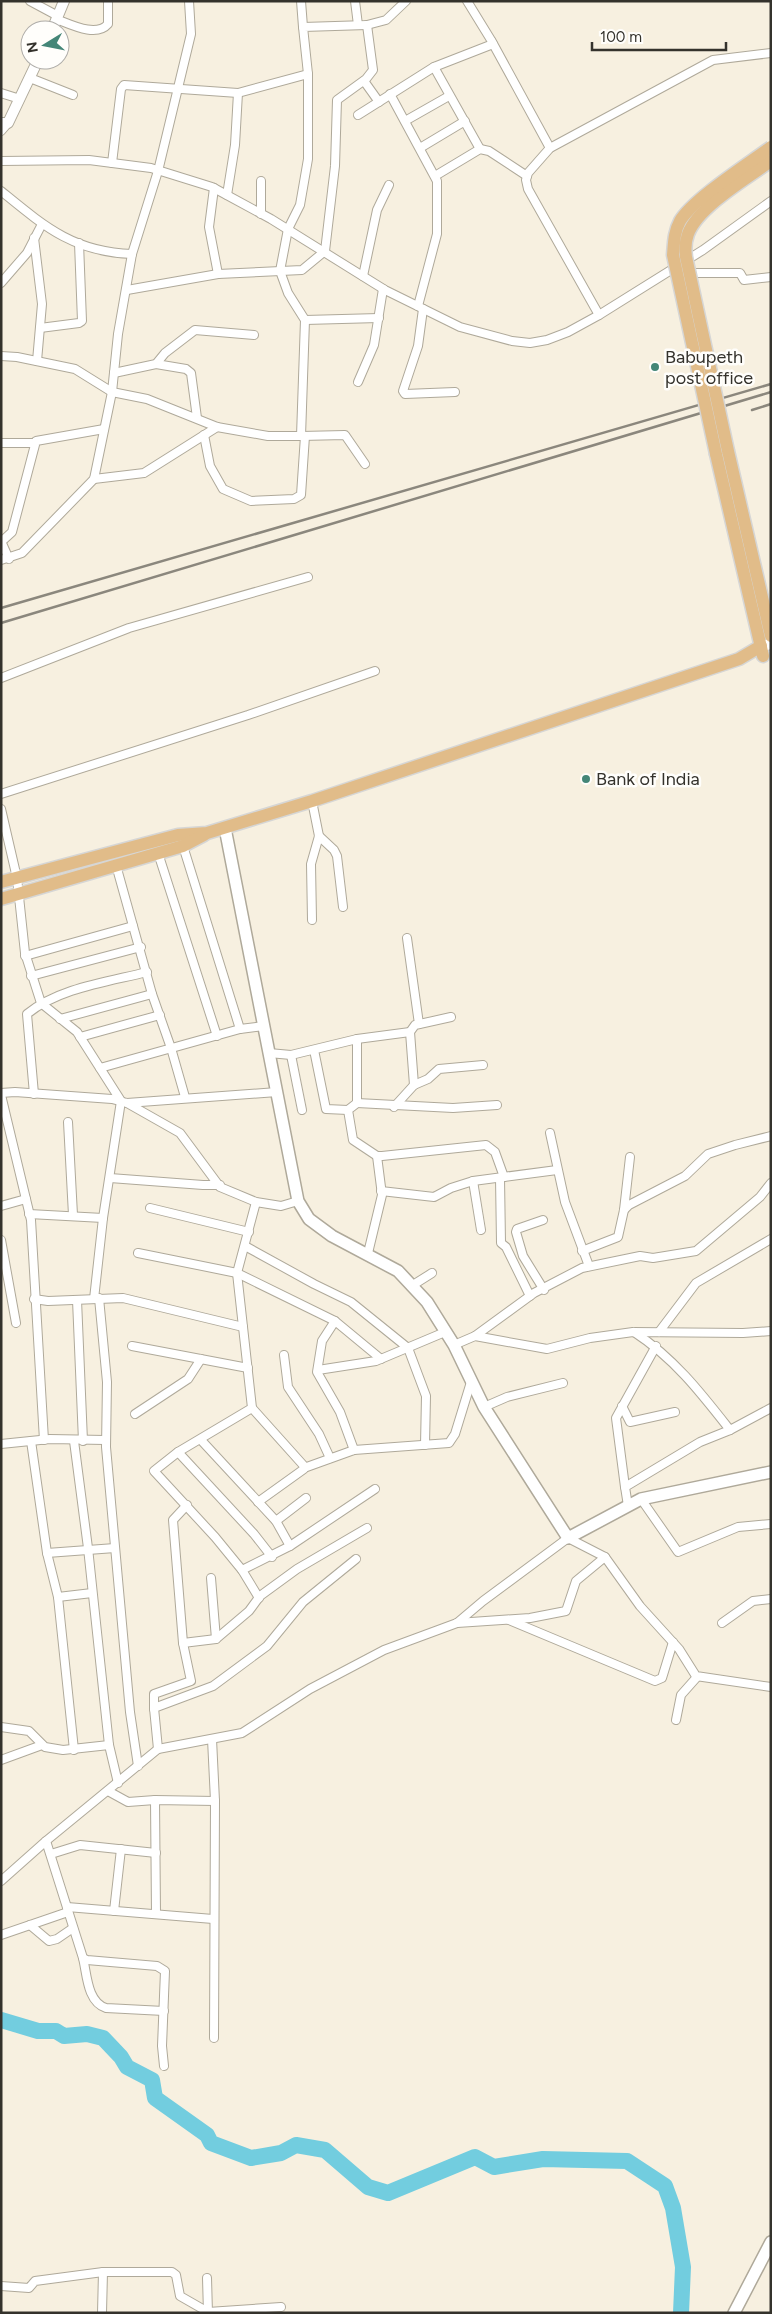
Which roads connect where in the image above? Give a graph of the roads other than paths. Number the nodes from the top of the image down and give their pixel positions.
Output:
1 (30, 1) edge
2 (64, 1) edge
3 (108, 1) edge
4 (301, 1) edge
5 (355, 1) edge
6 (406, 1) edge
7 (467, 1) edge
8 (187, 2) edge
9 (57, 17) junction
10 (56, 20) edge
11 (363, 25) junction
12 (303, 27) junction
13 (494, 44) junction
14 (771, 53) edge
15 (434, 67) junction
16 (34, 70) edge
17 (308, 74) junction
18 (30, 78) junction
19 (364, 81) junction
20 (177, 88) junction
21 (1, 93) edge
22 (238, 93) junction
23 (390, 94) junction
24 (73, 95) dead end
25 (449, 96) junction
26 (20, 99) junction
27 (379, 102) junction
28 (358, 115) dead end
29 (405, 121) junction
30 (465, 121) junction
31 (4, 125) edge
32 (420, 148) junction
33 (550, 148) junction
34 (771, 148) edge
35 (480, 149) junction
36 (1, 161) edge
37 (771, 161) edge
38 (112, 163) junction
39 (158, 171) junction
40 (435, 176) junction
41 (527, 176) junction
42 (261, 181) dead end
43 (389, 185) dead end
44 (214, 188) junction
45 (1, 191) edge
46 (227, 195) junction
47 (771, 201) edge
48 (261, 214) junction
49 (42, 224) junction
50 (288, 229) junction
51 (34, 238) junction
52 (79, 243) junction
53 (325, 252) junction
54 (132, 254) junction
55 (280, 272) junction
56 (663, 273) junction
57 (218, 274) junction
58 (363, 276) junction
59 (771, 277) edge
60 (1, 282) edge
61 (383, 288) junction
62 (127, 290) junction
63 (420, 307) junction
64 (599, 315) junction
65 (378, 318) junction
66 (305, 320) junction
67 (40, 328) junction
68 (254, 336) dead end
69 (1, 356) edge
70 (37, 361) junction
71 (156, 364) junction
72 (114, 373) junction
73 (358, 382) dead end
74 (112, 392) junction
75 (455, 392) dead end
76 (197, 418) junction
77 (217, 427) junction
78 (104, 429) junction
79 (204, 436) junction
80 (303, 436) junction
81 (1, 443) edge
82 (34, 443) junction
83 (722, 453) junction
84 (365, 464) dead end
85 (94, 479) junction
86 (1, 541) edge
87 (5, 559) edge
88 (308, 577) dead end
89 (771, 636) edge
90 (766, 650) edge
91 (375, 671) dead end
92 (1, 678) edge
93 (1, 794) edge
94 (312, 801) junction
95 (1, 808) edge
96 (225, 828) junction
97 (207, 834) junction
98 (320, 836) junction
99 (183, 846) junction
100 (158, 854) junction
101 (116, 865) junction
102 (17, 878) junction
103 (1, 882) edge
104 (19, 894) junction
105 (1, 899) edge
106 (343, 907) dead end
107 (312, 920) dead end
108 (134, 926) junction
109 (407, 938) dead end
110 (141, 947) junction
111 (25, 956) junction
112 (147, 972) junction
113 (31, 976) junction
114 (152, 994) junction
115 (41, 1003) junction
116 (160, 1016) junction
117 (451, 1017) dead end
118 (60, 1019) junction
119 (419, 1024) junction
120 (264, 1026) junction
121 (240, 1029) junction
122 (410, 1032) junction
123 (217, 1036) junction
124 (80, 1037) junction
125 (356, 1039) junction
126 (171, 1048) junction
127 (314, 1050) junction
128 (269, 1054) junction
129 (291, 1055) junction
130 (483, 1064) dead end
131 (100, 1068) junction
132 (414, 1085) junction
133 (277, 1092) junction
134 (1, 1094) edge
135 (34, 1094) junction
136 (184, 1097) junction
137 (124, 1102) junction
138 (357, 1103) junction
139 (497, 1105) dead end
140 (394, 1107) junction
141 (302, 1110) dead end
142 (348, 1110) junction
143 (68, 1122) dead end
144 (550, 1134) dead end
145 (771, 1136) edge
146 (377, 1156) junction
147 (630, 1157) dead end
148 (557, 1170) junction
149 (504, 1177) junction
150 (110, 1178) junction
151 (473, 1181) junction
152 (771, 1183) edge
153 (220, 1185) junction
154 (381, 1191) junction
155 (26, 1200) junction
156 (298, 1201) junction
157 (256, 1202) junction
158 (1, 1206) edge
159 (150, 1208) dead end
160 (624, 1210) junction
161 (29, 1214) junction
162 (73, 1215) junction
163 (103, 1218) junction
164 (543, 1220) dead end
165 (481, 1230) dead end
166 (249, 1232) junction
167 (771, 1238) edge
168 (1, 1240) edge
169 (245, 1246) junction
170 (582, 1251) junction
171 (138, 1253) dead end
172 (368, 1253) junction
173 (586, 1267) junction
174 (237, 1273) junction
175 (432, 1273) dead end
176 (414, 1286) junction
177 (544, 1290) junction
178 (530, 1296) junction
179 (34, 1299) junction
180 (97, 1299) junction
181 (77, 1300) junction
182 (335, 1321) junction
183 (16, 1323) dead end
184 (243, 1327) junction
185 (771, 1331) edge
186 (445, 1332) junction
187 (633, 1332) junction
188 (659, 1332) junction
189 (475, 1336) junction
190 (454, 1345) junction
191 (132, 1346) dead end
192 (656, 1346) junction
193 (408, 1348) junction
194 (284, 1355) dead end
195 (201, 1359) junction
196 (382, 1359) junction
197 (248, 1368) junction
198 (318, 1370) junction
199 (472, 1382) junction
200 (563, 1383) dead end
201 (622, 1406) junction
202 (484, 1407) junction
203 (252, 1408) junction
204 (771, 1408) edge
205 (675, 1412) dead end
206 (136, 1414) dead end
207 (730, 1430) junction
208 (44, 1440) junction
209 (105, 1440) junction
210 (201, 1440) junction
211 (30, 1441) junction
212 (74, 1441) junction
213 (83, 1441) junction
214 (1, 1444) edge
215 (425, 1445) junction
216 (354, 1450) junction
217 (178, 1452) junction
218 (330, 1458) junction
219 (304, 1468) junction
220 (771, 1472) edge
221 (625, 1487) junction
222 (376, 1489) dead end
223 (306, 1498) dead end
224 (641, 1499) junction
225 (258, 1502) junction
226 (188, 1505) junction
227 (628, 1506) junction
228 (276, 1520) junction
229 (771, 1524) edge
230 (367, 1528) dead end
231 (568, 1538) junction
232 (290, 1546) junction
233 (88, 1548) junction
234 (115, 1548) junction
235 (47, 1553) junction
236 (272, 1557) junction
237 (605, 1557) junction
238 (356, 1558) dead end
239 (242, 1570) junction
240 (211, 1578) dead end
241 (92, 1593) junction
242 (58, 1597) junction
243 (259, 1598) junction
244 (771, 1599) edge
245 (509, 1620) junction
246 (457, 1623) junction
247 (722, 1623) dead end
248 (216, 1639) junction
249 (673, 1642) junction
250 (183, 1644) junction
251 (697, 1677) junction
252 (771, 1687) edge
253 (154, 1709) junction
254 (676, 1720) dead end
255 (1, 1727) edge
256 (212, 1739) junction
257 (42, 1745) junction
258 (110, 1745) junction
259 (158, 1749) junction
260 (74, 1750) junction
261 (1, 1760) edge
262 (138, 1766) junction
263 (118, 1782) junction
264 (108, 1791) junction
265 (155, 1800) junction
266 (214, 1801) junction
267 (46, 1841) junction
268 (121, 1849) junction
269 (156, 1853) junction
270 (51, 1854) junction
271 (1, 1881) edge
272 (67, 1909) junction
273 (114, 1911) junction
274 (156, 1914) junction
275 (213, 1919) junction
276 (30, 1925) junction
277 (73, 1928) junction
278 (1, 1935) edge
279 (83, 1958) junction
280 (164, 2011) junction
281 (214, 2038) dead end
282 (164, 2066) dead end
283 (771, 2242) edge
284 (103, 2272) junction
285 (207, 2278) dead end
286 (1, 2286) edge
287 (281, 2307) dead end
288 (208, 2312) edge
289 (102, 2313) edge
290 (734, 2313) edge

1 - 9 street
2 - 9 street
3 - 9 street
4 - 12 street
5 - 11 street
6 - 11 street
7 - 13 street
8 - 20 street
9 - 10 street
11 - 12 street
11 - 19 street
12 - 17 street
13 - 15 street
13 - 33 street
14 - 33 street
15 - 23 street
15 - 25 street
16 - 18 street
17 - 22 street
17 - 50 street
18 - 24 street
18 - 26 street
19 - 27 street
19 - 53 street
20 - 22 street
20 - 38 street
20 - 39 street
21 - 26 street
22 - 46 street
23 - 27 street
23 - 29 street
25 - 29 street
25 - 30 street
26 - 31 street
27 - 28 street
29 - 32 street
30 - 32 street
30 - 35 street
32 - 40 street
33 - 41 street
34 - 83 main road, bridge
35 - 40 street
35 - 41 street
36 - 38 street
37 - 83 main road, bridge
38 - 39 street
39 - 44 street
39 - 54 street
40 - 63 street
41 - 64 street
42 - 48 street
43 - 58 street
44 - 46 street
44 - 57 street
45 - 49 street
46 - 48 street
47 - 56 street
48 - 50 street
49 - 51 street
49 - 52 street
50 - 53 street
50 - 55 street
51 - 60 street
51 - 67 street
52 - 54 street
52 - 67 street
53 - 55 street
53 - 58 street
54 - 62 street
55 - 57 street
55 - 66 street
56 - 59 street
56 - 64 street
57 - 62 street
58 - 61 street
61 - 63 street
61 - 65 street
62 - 72 street
63 - 64 street
63 - 75 street
65 - 66 street
65 - 73 street
66 - 80 street
67 - 70 street
68 - 71 street
69 - 70 street
70 - 74 street
71 - 72 street
71 - 76 street
72 - 74 street
74 - 76 street
74 - 78 street
76 - 77 street
77 - 79 street
77 - 80 street
78 - 82 street
78 - 85 street
79 - 80 street
79 - 85 street
80 - 84 street
81 - 82 street
82 - 86 street
83 - 89 main road
83 - 90 main road
85 - 87 street
86 - 87 street
88 - 92 street
90 - 94 main road
91 - 93 street
94 - 96 main road
94 - 98 street
95 - 102 street
96 - 97 main road
96 - 120 main road
97 - 99 main road
97 - 102 main road
98 - 106 street
98 - 107 street
99 - 100 main road
99 - 121 street
100 - 101 main road
100 - 123 street
101 - 104 main road
101 - 108 street
102 - 103 main road
102 - 104 street
104 - 105 main road
104 - 111 street
108 - 110 street
108 - 111 street
109 - 119 street
110 - 112 street
110 - 113 street
111 - 113 street
112 - 114 street
112 - 115 street
113 - 115 street
114 - 116 street
114 - 118 street
115 - 118 street
115 - 135 street
116 - 124 street
116 - 126 street
117 - 119 street
118 - 124 street
119 - 122 street
120 - 121 street
120 - 128 main road
121 - 123 street
122 - 125 street
122 - 132 street
123 - 126 street
124 - 131 street
125 - 127 street
125 - 138 street
126 - 131 street
126 - 136 street
127 - 129 street
127 - 142 street
128 - 129 street
128 - 133 main road
129 - 141 street
130 - 132 street
131 - 137 street
132 - 140 street
133 - 136 street
133 - 156 main road
134 - 135 street
134 - 155 street
135 - 137 street
136 - 137 street
137 - 150 street
137 - 153 street
138 - 140 street
138 - 142 street
139 - 140 street
142 - 146 street
143 - 162 street
144 - 148 street
145 - 160 street
146 - 149 street
146 - 154 street
147 - 160 street
148 - 149 street
148 - 170 street
149 - 151 street
149 - 178 street
150 - 153 street
150 - 163 street
151 - 154 street
151 - 165 street
152 - 173 street
153 - 157 street
154 - 172 street
155 - 158 street
155 - 161 street
156 - 157 street
156 - 172 main road
157 - 166 street
159 - 166 street
160 - 170 street
161 - 162 street
161 - 179 street
162 - 163 street
163 - 180 street
164 - 177 street
166 - 169 street
167 - 188 street
168 - 183 street
169 - 174 street
169 - 193 street
170 - 173 street
171 - 174 street
172 - 176 main road
173 - 177 street
174 - 182 street
174 - 184 street
175 - 176 street
176 - 186 main road
177 - 178 street
178 - 189 street
179 - 181 street
179 - 208 street
180 - 181 street
180 - 184 street
180 - 209 street
181 - 213 street
182 - 196 street
182 - 198 street
184 - 197 street
185 - 188 street
186 - 190 main road
186 - 193 street
187 - 188 street
187 - 189 street
187 - 192 street
189 - 190 street
190 - 199 main road
191 - 195 street
192 - 201 street
192 - 207 street
193 - 196 street
193 - 215 street
194 - 218 street
195 - 197 street
195 - 206 street
196 - 198 street
197 - 203 street
198 - 216 street
199 - 202 main road
199 - 215 street
200 - 202 street
201 - 205 street
201 - 221 street
202 - 231 main road
203 - 210 street
203 - 219 street
204 - 207 street
207 - 221 street
208 - 211 street
208 - 212 street
209 - 213 street
209 - 234 street
210 - 217 street
210 - 225 street
211 - 214 street
211 - 235 street
212 - 213 street
212 - 233 street
215 - 216 street
216 - 218 street
217 - 226 street
217 - 236 street
218 - 219 street
219 - 225 street
220 - 224 main road
221 - 227 street
222 - 232 street
223 - 228 street
224 - 227 main road
224 - 229 street
225 - 228 street
226 - 239 street
226 - 250 street
227 - 231 main road
228 - 232 street
230 - 243 street
231 - 237 street
231 - 246 street
232 - 236 street
233 - 234 street
233 - 235 street
233 - 241 street
234 - 262 street
235 - 242 street
236 - 239 street
237 - 245 street
237 - 249 street
238 - 253 street
239 - 243 street
240 - 248 street
241 - 242 street
241 - 258 street
242 - 260 street
243 - 248 street
244 - 247 street
245 - 246 street
245 - 249 street
246 - 256 street
248 - 250 street
249 - 251 street
250 - 253 street
251 - 252 street
251 - 254 street
253 - 259 street
255 - 257 street
256 - 259 street
256 - 266 street
257 - 260 street
257 - 261 street
258 - 260 street
258 - 263 street
259 - 262 street
262 - 263 street
263 - 264 street
264 - 265 street
264 - 267 street
265 - 266 street
265 - 269 street
266 - 275 street
267 - 270 street
267 - 271 street
268 - 269 street
268 - 270 street
268 - 273 street
269 - 274 street
270 - 272 street
272 - 273 street
272 - 276 street
272 - 277 street
273 - 274 street
274 - 275 street
275 - 281 street
276 - 277 street
276 - 278 street
277 - 279 street
279 - 280 street
279 - 280 street
280 - 282 street
283 - 290 main road
284 - 286 street
284 - 288 street
284 - 289 street
285 - 288 street
287 - 288 street

